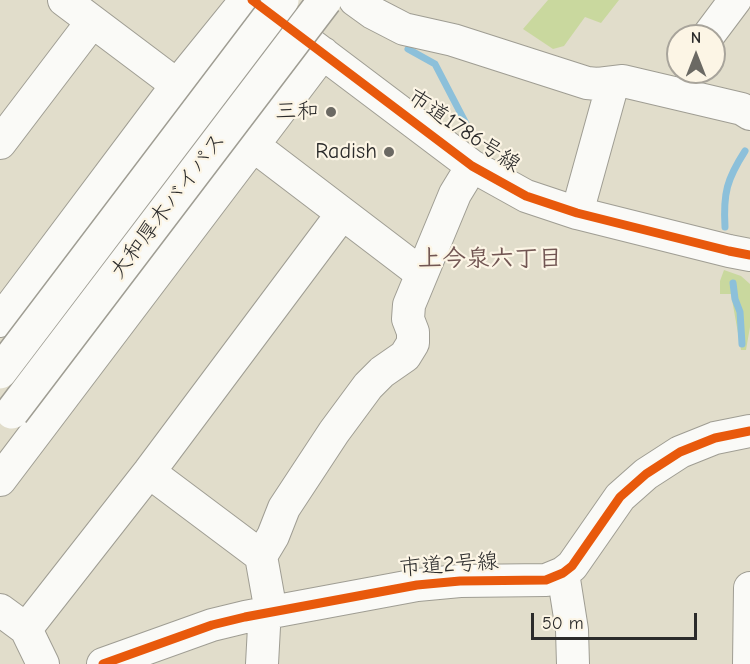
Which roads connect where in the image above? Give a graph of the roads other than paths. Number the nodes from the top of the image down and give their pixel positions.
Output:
1 (64, 0) edge
2 (246, 0) edge
3 (252, 0) edge
4 (282, 0) edge
5 (325, 0) edge
6 (355, 0) edge
7 (735, 0) edge
8 (92, 22) junction
9 (717, 24) edge
10 (323, 53) junction
11 (666, 81) edge
12 (613, 83) junction
13 (681, 84) edge
14 (177, 85) junction
15 (750, 114) edge
16 (0, 143) edge
17 (254, 146) junction
18 (472, 166) junction
19 (577, 213) junction
20 (342, 214) junction
21 (750, 255) edge
22 (422, 274) junction
23 (0, 321) edge
24 (0, 372) edge
25 (12, 412) dead end
26 (750, 431) edge
27 (149, 472) junction
28 (0, 480) edge
29 (261, 556) junction
30 (563, 573) junction
31 (750, 588) edge
32 (0, 610) edge
33 (267, 613) junction
34 (26, 629) junction
35 (42, 664) edge
36 (103, 664) edge
37 (262, 664) edge
38 (573, 664) edge
39 (749, 664) edge

1 - 8 street
2 - 14 street
3 - 10 street, 市道1786号線
4 - 24 highway, 大和厚木バイパス, bridge
5 - 25 highway, 大和厚木バイパス, bridge
6 - 12 street
7 - 9 street
8 - 14 street
8 - 16 street
10 - 17 street
10 - 18 street, 市道1786号線
11 - 12 street
12 - 19 street
13 - 15 street
14 - 23 street
17 - 20 street
17 - 28 street
18 - 19 street, 市道1786号線
18 - 22 street
19 - 21 street, 市道1786号線
20 - 22 street
20 - 27 street
22 - 29 street
26 - 30 street
27 - 29 street
27 - 34 street
29 - 33 street
30 - 33 street, 市道2号線
30 - 38 street
31 - 39 street
32 - 34 street
33 - 36 street, 市道2号線
33 - 37 street
34 - 35 street

